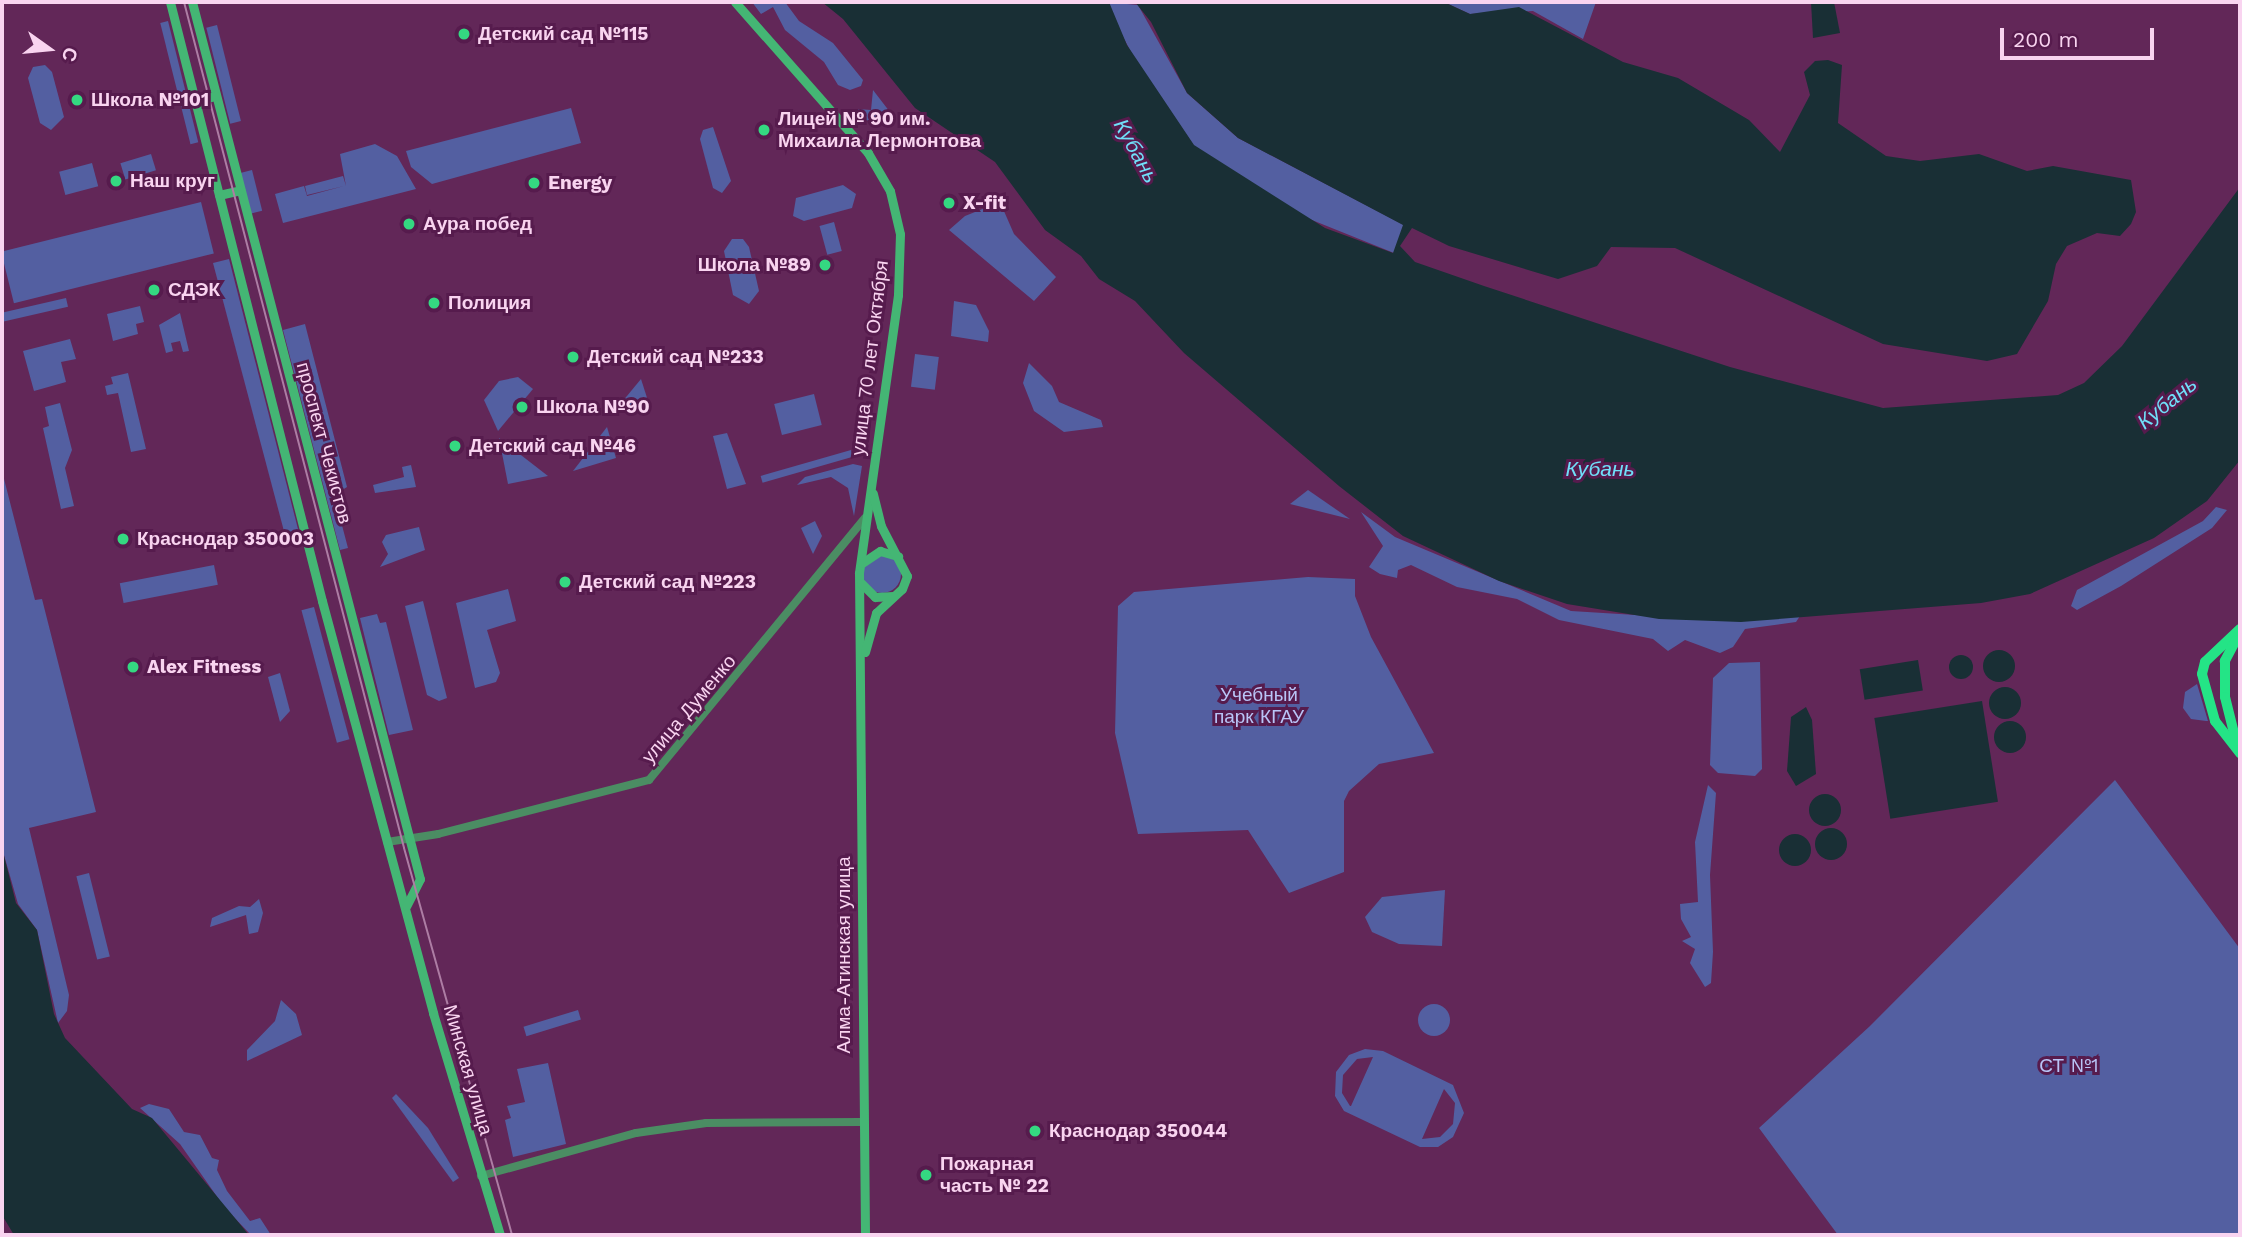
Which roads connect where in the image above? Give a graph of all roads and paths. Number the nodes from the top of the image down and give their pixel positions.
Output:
1 (170, 2) edge
2 (192, 2) edge
3 (735, 2) edge
4 (215, 96) junction
5 (196, 101) junction
6 (240, 190) junction
7 (219, 195) junction
8 (869, 514) junction
9 (843, 546) junction
10 (861, 559) junction
11 (901, 559) junction
12 (860, 580) junction
13 (897, 593) junction
14 (2240, 628) edge
15 (2240, 636) edge
16 (861, 674) junction
17 (2239, 748) edge
18 (408, 838) junction
19 (387, 842) junction
20 (396, 873) junction
21 (412, 890) junction
22 (407, 914) junction
23 (861, 1122) junction
24 (481, 1176) junction
25 (500, 1235) edge
26 (865, 1235) edge

1 - 5 main road, проспект Чекистов
2 - 4 main road, проспект Чекистов
3 - 8 main road, улица 70 лет Октября
4 - 5 main road
4 - 6 main road, проспект Чекистов
5 - 7 main road, проспект Чекистов
6 - 7 main road
6 - 18 main road, проспект Чекистов
7 - 19 main road, проспект Чекистов
8 - 9 street, улица Думенко
8 - 10 main road, улица 70 лет Октября
8 - 11 main road
9 - 10 street
9 - 18 street, улица Думенко
10 - 11 main road
10 - 12 main road, Алма-Атинская улица
11 - 13 main road
12 - 13 main road
12 - 16 main road, Алма-Атинская улица
13 - 16 main road, Алма-Атинская улица
14 - 17 highway
15 - 17 highway
16 - 23 main road, Алма-Атинская улица
18 - 19 street, улица Думенко
18 - 21 main road, проспект Чекистов
19 - 20 main road, проспект Чекистов
20 - 21 main road, проспект Чекистов
20 - 22 main road, проспект Чекистов
21 - 22 main road, проспект Чекистов
22 - 24 main road, Минская улица
23 - 24 street
23 - 26 main road, Алма-Атинская улица
24 - 25 main road, Минская улица

